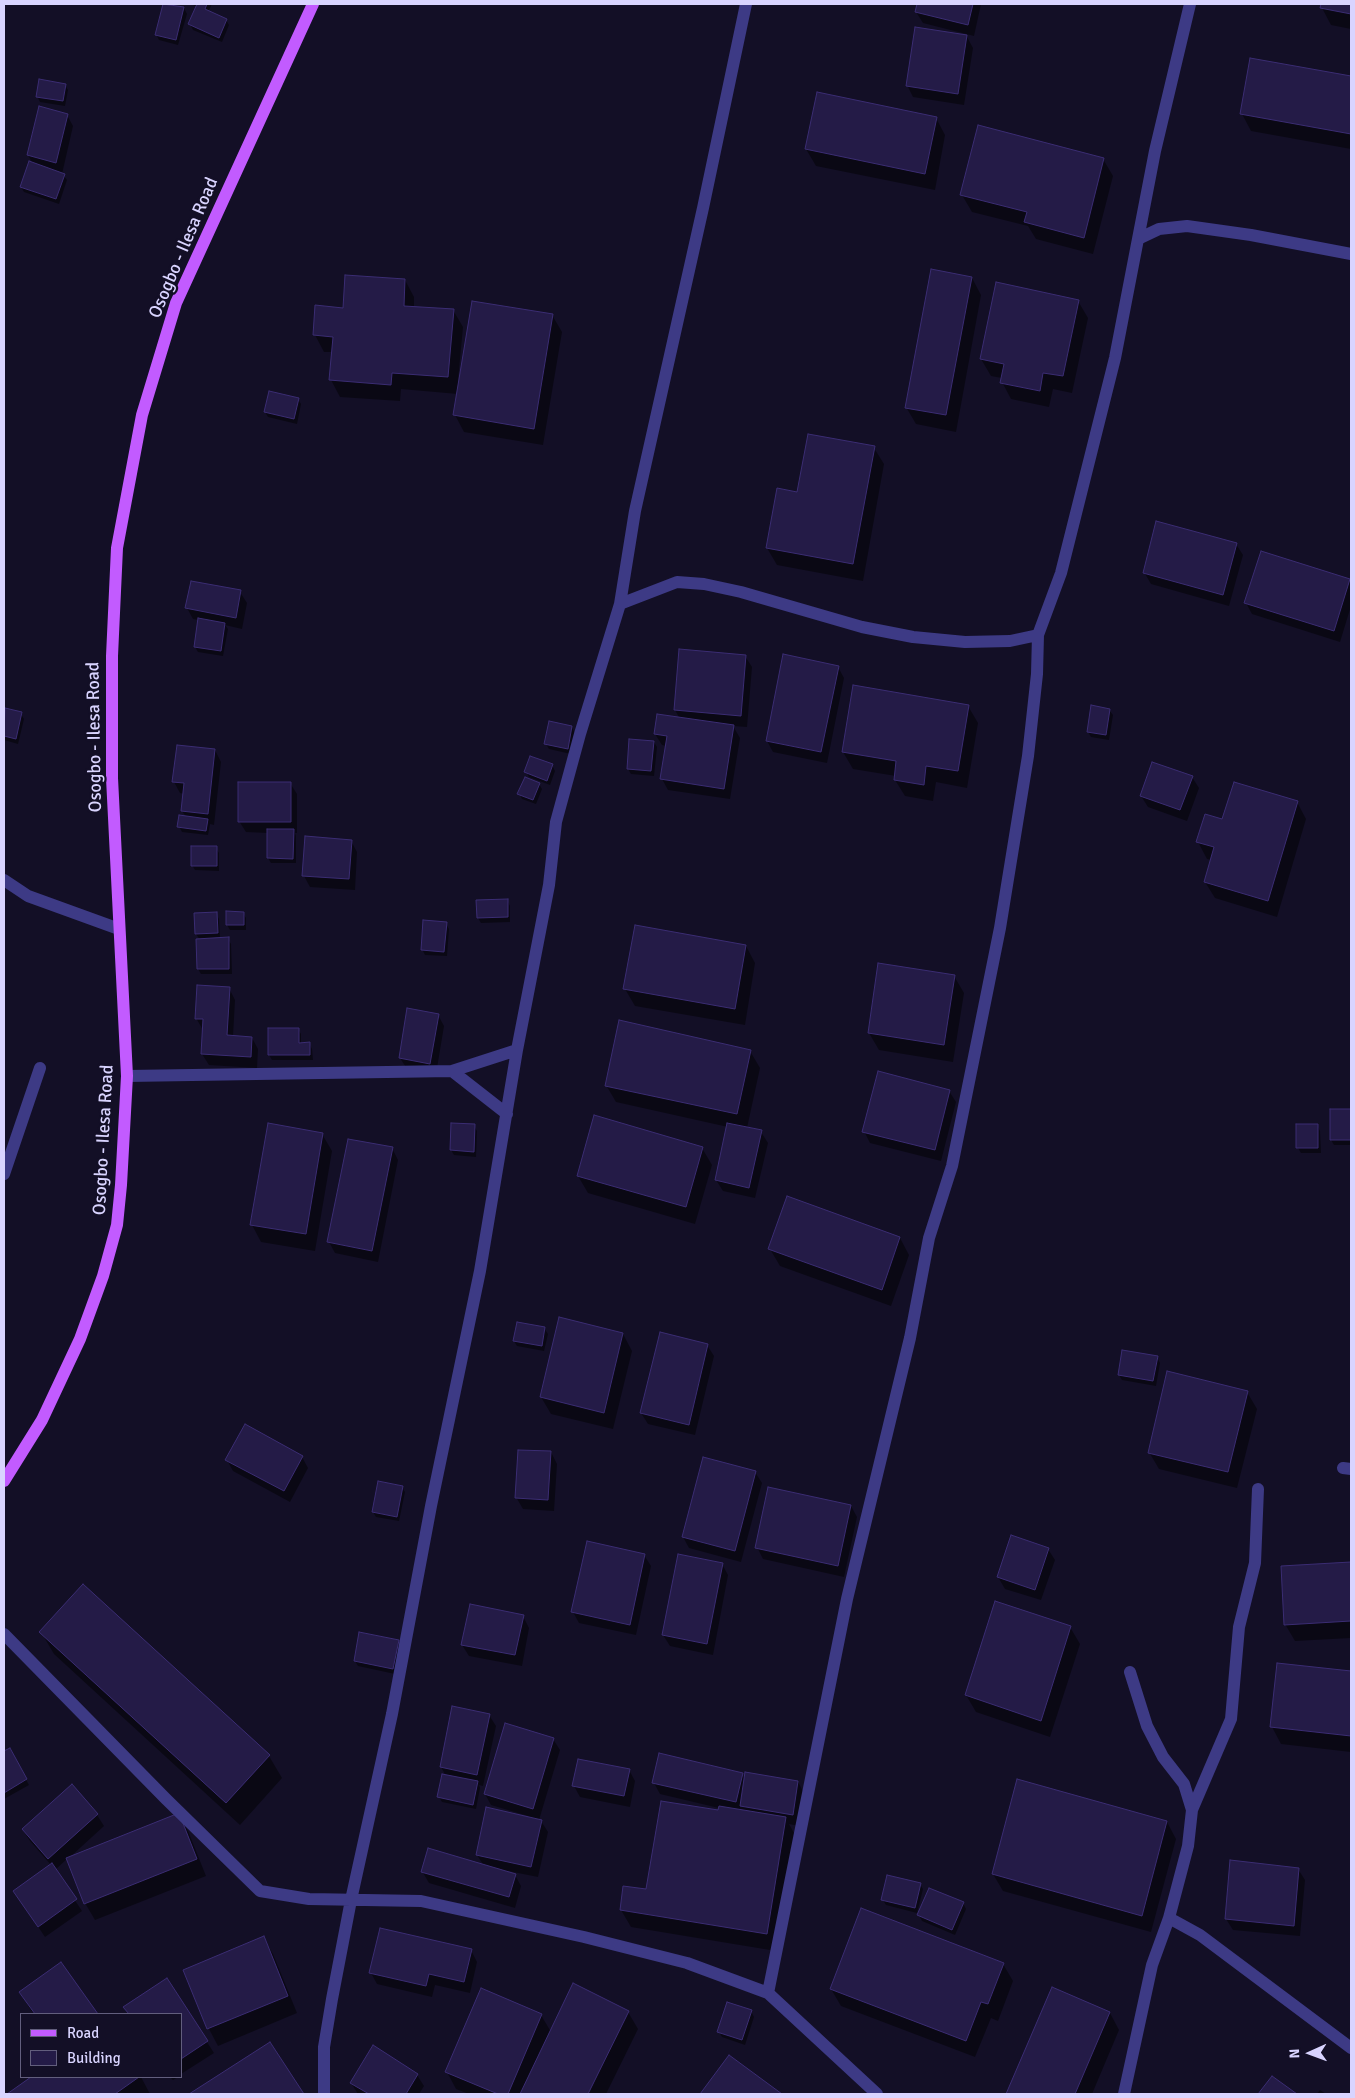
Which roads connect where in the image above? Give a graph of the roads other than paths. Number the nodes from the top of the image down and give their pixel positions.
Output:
1 (313, 4) edge
2 (746, 4) edge
3 (1190, 4) edge
4 (1140, 238) junction
5 (1351, 254) edge
6 (620, 604) junction
7 (1038, 635) junction
8 (4, 880) edge
9 (119, 929) junction
10 (517, 1050) junction
11 (40, 1068) dead end
12 (452, 1071) junction
13 (126, 1076) junction
14 (507, 1114) junction
15 (4, 1174) edge
16 (4, 1481) edge
17 (1258, 1489) dead end
18 (4, 1634) edge
19 (1130, 1672) dead end
20 (1192, 1810) junction
21 (351, 1900) junction
22 (1168, 1918) junction
23 (768, 1993) junction
24 (1351, 2048) edge
25 (324, 2094) edge
26 (877, 2094) edge
27 (1124, 2094) edge

1 - 9 main road, Osogbo - Ilesa Road
2 - 6 street
3 - 4 street
4 - 5 street
4 - 7 street
6 - 7 street
6 - 10 street
7 - 23 street
8 - 9 street
9 - 13 main road, Osogbo - Ilesa Road
10 - 12 street
10 - 14 street
11 - 15 street
12 - 13 street
12 - 14 street
13 - 16 main road, Osogbo - Ilesa Road
14 - 21 street
17 - 20 street
18 - 21 street
19 - 20 street
20 - 22 street
21 - 23 street
21 - 25 street
22 - 24 street
22 - 27 street
23 - 26 street

